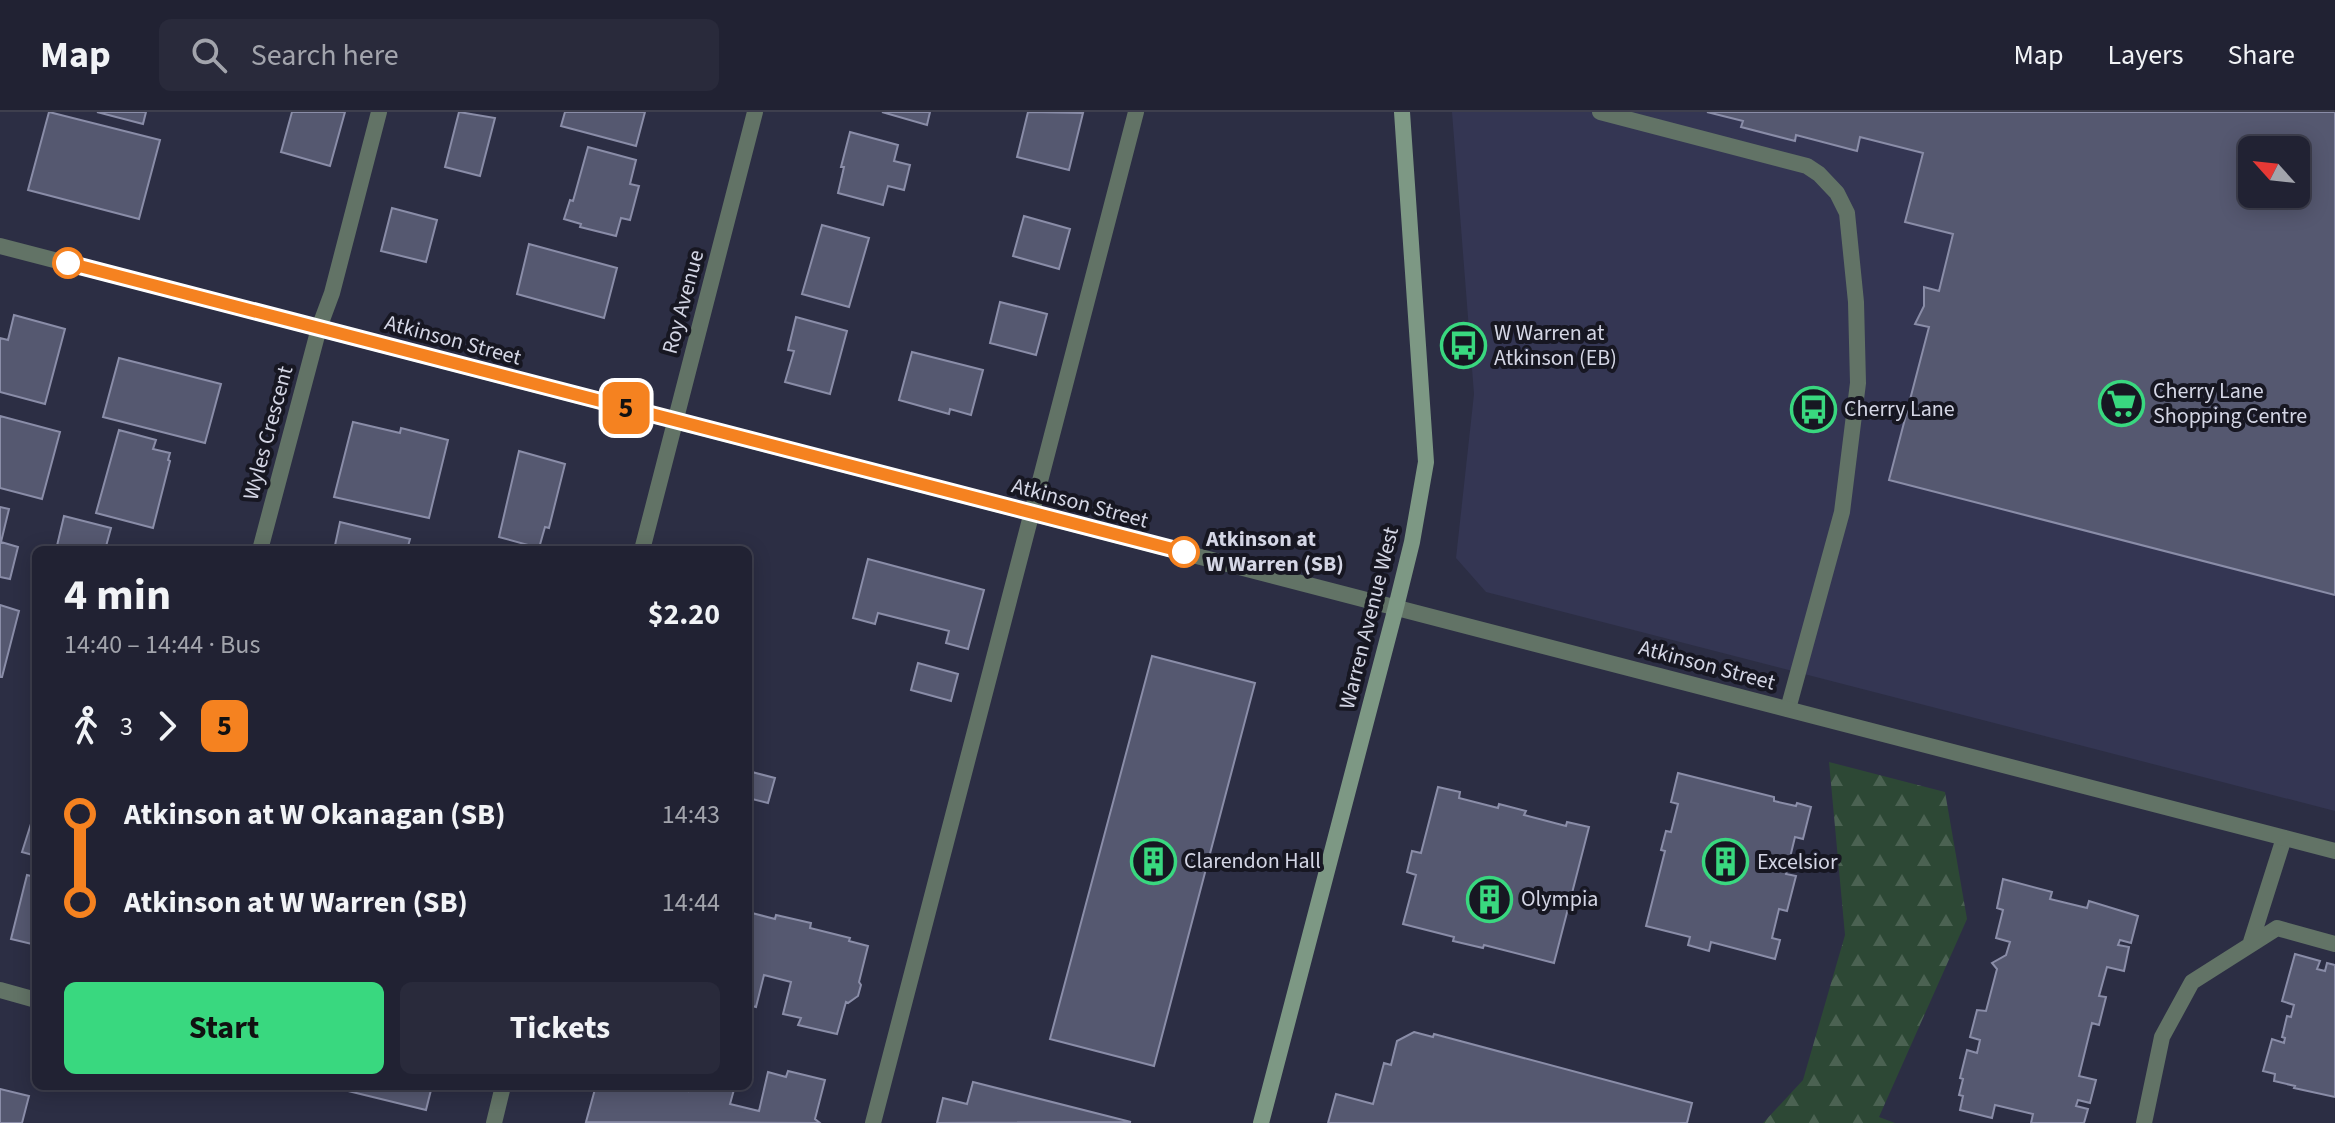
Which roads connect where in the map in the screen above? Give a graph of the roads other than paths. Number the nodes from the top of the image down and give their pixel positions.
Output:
1 (379, 112) edge
2 (755, 112) edge
3 (1136, 112) edge
4 (1402, 112) edge
5 (1600, 112) edge
6 (0, 246) edge
7 (319, 328) junction
8 (675, 421) junction
9 (1032, 513) junction
10 (261, 546) edge
11 (643, 546) edge
12 (1396, 607) junction
13 (1788, 709) junction
14 (2284, 838) junction
15 (2335, 851) edge
16 (2335, 944) edge
17 (2250, 945) junction
18 (0, 990) edge
19 (32, 999) edge
20 (502, 1090) edge
21 (494, 1123) edge
22 (873, 1123) edge
23 (1261, 1123) edge
24 (2144, 1123) edge

1 - 7 street, Wyles Crescent
2 - 8 street, Roy Avenue
3 - 9 street
4 - 12 street, Warren Avenue West
5 - 13 street
6 - 7 street, Atkinson Street
7 - 8 street, Atkinson Street
7 - 10 street, Wyles Crescent
8 - 9 street, Atkinson Street
8 - 11 street, Roy Avenue
9 - 12 street, Atkinson Street
9 - 22 street
12 - 13 street, Atkinson Street
12 - 23 street, Warren Avenue West
13 - 14 street, Atkinson Street
14 - 15 street, Atkinson Street
14 - 17 street
16 - 17 street
17 - 24 street
18 - 19 street
20 - 21 street

